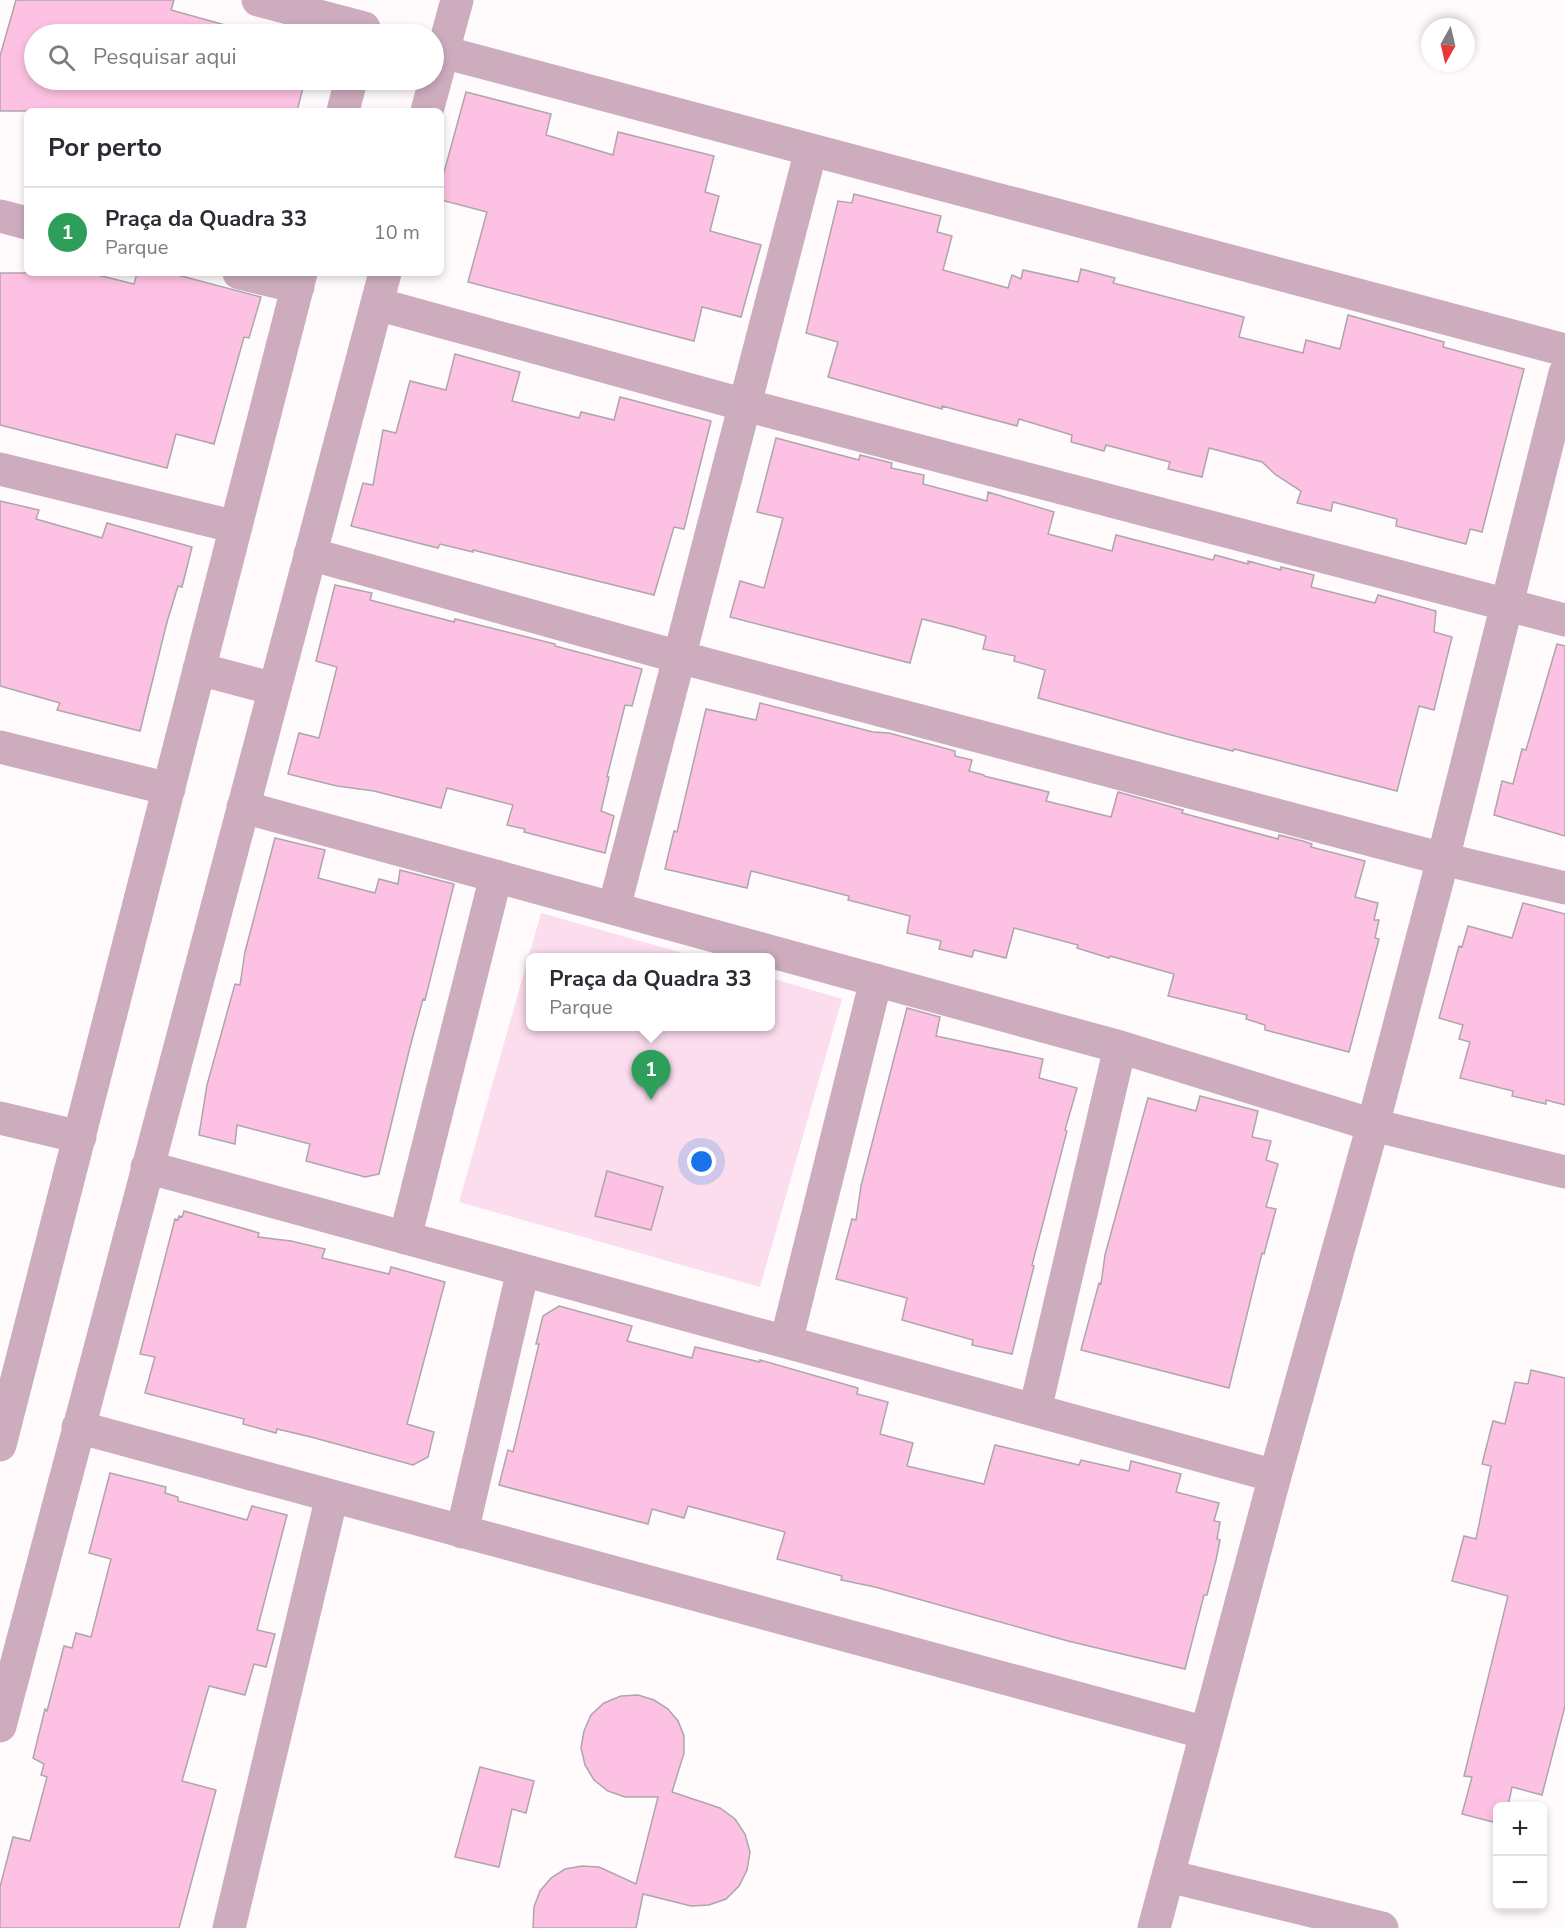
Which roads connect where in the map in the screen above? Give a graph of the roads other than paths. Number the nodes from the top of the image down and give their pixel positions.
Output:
1 (258, 0) edge
2 (458, 0) edge
3 (367, 21) edge
4 (444, 49) edge
5 (444, 52) edge
6 (348, 90) edge
7 (433, 90) edge
8 (344, 108) edge
9 (429, 108) edge
10 (811, 150) junction
11 (0, 216) edge
12 (24, 222) edge
13 (265, 276) edge
14 (299, 280) edge
15 (381, 288) edge
16 (1565, 350) edge
17 (1565, 373) edge
18 (745, 405) junction
19 (0, 469) edge
20 (236, 527) junction
21 (310, 554) junction
22 (1507, 604) junction
23 (1565, 620) edge
24 (679, 657) junction
25 (199, 669) junction
26 (274, 689) junction
27 (0, 747) edge
28 (169, 789) junction
29 (243, 807) junction
30 (1443, 859) junction
31 (496, 876) junction
32 (1565, 888) edge
33 (614, 908) junction
34 (876, 980) junction
35 (1119, 1047) junction
36 (0, 1118) edge
37 (1373, 1125) junction
38 (80, 1137) junction
39 (147, 1167) junction
40 (1565, 1172) edge
41 (405, 1238) junction
42 (523, 1270) junction
43 (786, 1342) junction
44 (1035, 1410) junction
45 (4, 1412) edge
46 (78, 1427) junction
47 (0, 1445) edge
48 (1275, 1476) junction
49 (332, 1496) junction
50 (462, 1532) junction
51 (9, 1658) edge
52 (0, 1726) edge
53 (1206, 1733) junction
54 (1168, 1876) junction
55 (229, 1928) edge
56 (1154, 1928) edge
57 (1382, 1928) edge

1 - 3 street
2 - 4 street
5 - 10 street
6 - 8 street
7 - 9 street
10 - 16 street
10 - 18 street
11 - 12 street
13 - 14 street
14 - 20 street
15 - 18 street
15 - 21 street
17 - 22 street
18 - 22 street
18 - 24 street
19 - 20 street
20 - 25 street
21 - 24 street
21 - 26 street
22 - 23 street
22 - 30 street
24 - 30 street
24 - 33 street
25 - 26 street
25 - 28 street
26 - 29 street
27 - 28 street
28 - 38 street
29 - 31 street
29 - 39 street
30 - 32 street
30 - 37 street
31 - 33 street
31 - 41 street
33 - 34 street
34 - 35 street
34 - 43 street
35 - 37 street
35 - 44 street
36 - 38 street
37 - 40 street
37 - 48 street
38 - 45 street
39 - 41 street
39 - 46 street
41 - 42 street
42 - 43 street
42 - 50 street
43 - 44 street
44 - 48 street
45 - 47 street
46 - 49 street
46 - 51 street
48 - 53 street
49 - 50 street
49 - 55 street
50 - 53 street
51 - 52 street
53 - 54 street
54 - 56 street
54 - 57 street

